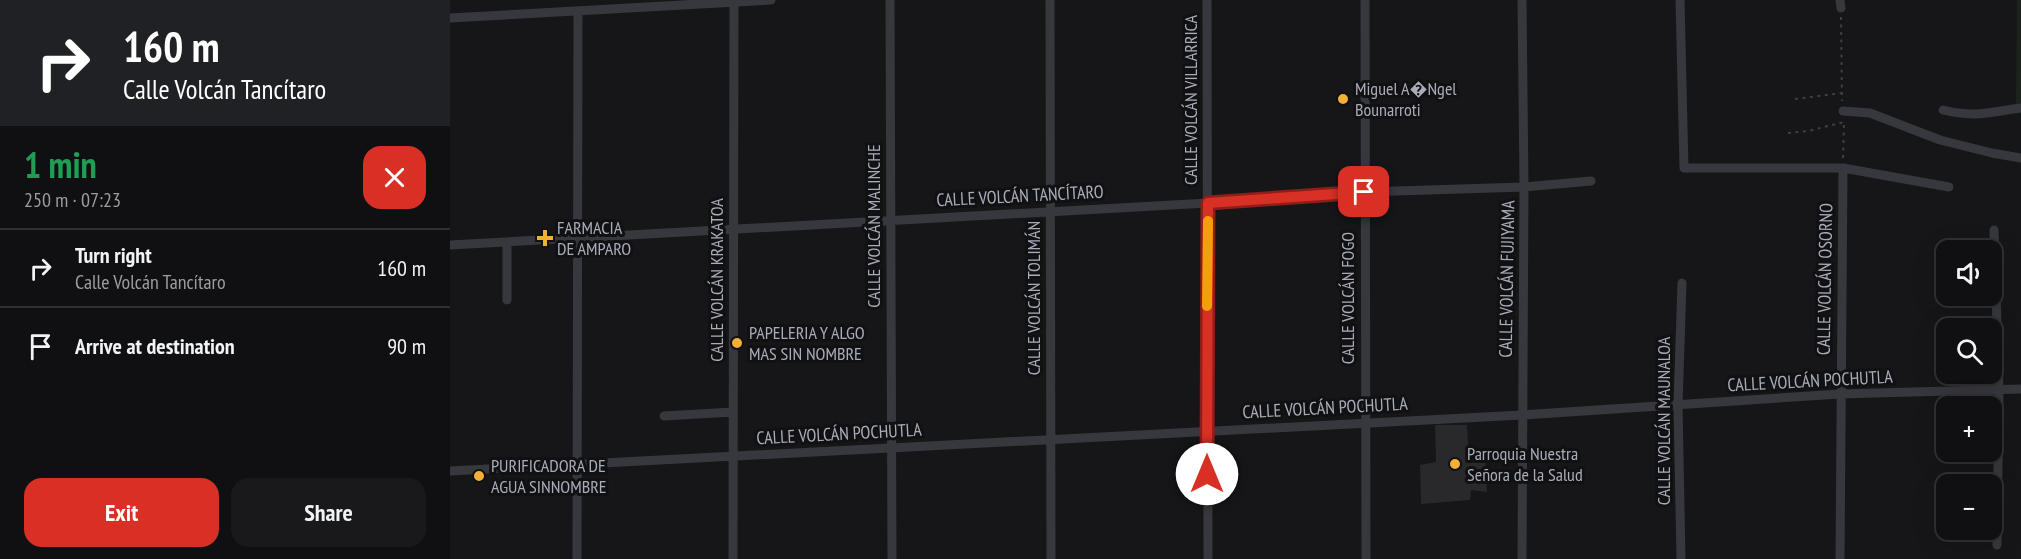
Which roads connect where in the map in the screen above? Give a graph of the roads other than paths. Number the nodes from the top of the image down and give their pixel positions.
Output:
1 (771, 0) edge
2 (890, 0) edge
3 (1050, 0) edge
4 (1207, 0) edge
5 (1365, 0) edge
6 (1522, 0) edge
7 (1680, 0) edge
8 (734, 1) edge
9 (578, 11) junction
10 (450, 18) edge
11 (2021, 108) edge
12 (1943, 110) dead end
13 (1843, 111) road end
14 (2021, 158) edge
15 (1843, 168) junction
16 (1591, 181) dead end
17 (1524, 187) junction
18 (1949, 188) dead end
19 (1364, 192) junction
20 (1208, 203) junction
21 (1050, 210) junction
22 (890, 220) junction
23 (733, 229) junction
24 (1994, 230) dead end
25 (577, 238) junction
26 (507, 242) junction
27 (450, 245) edge
28 (1682, 283) dead end
29 (507, 300) dead end
30 (2021, 389) edge
31 (1999, 390) junction
32 (1840, 394) junction
33 (1678, 405) junction
34 (733, 412) junction
35 (1522, 415) junction
36 (664, 416) dead end
37 (1365, 423) junction
38 (1207, 431) junction
39 (1051, 439) junction
40 (892, 448) junction
41 (733, 456) junction
42 (577, 464) junction
43 (450, 471) edge
44 (1997, 545) dead end
45 (577, 559) edge
46 (733, 559) edge
47 (892, 559) edge
48 (1051, 559) edge
49 (1208, 559) edge
50 (1366, 559) edge
51 (1522, 559) edge
52 (1681, 559) edge
53 (1840, 559) edge

1 - 8 street
2 - 22 street, CALLE VOLCÁN MALINCHE
3 - 21 street, CALLE VOLCÁN TOLIMÁN
4 - 20 street, CALLE VOLCÁN VILLARRICA
5 - 19 street, CALLE VOLCÁN FOGO
6 - 17 street, CALLE VOLCÁN FUJIYAMA
7 - 15 street
8 - 9 street
8 - 23 street, CALLE VOLCÁN KRAKATOA
9 - 10 street
9 - 25 street
11 - 12 street
13 - 14 street
15 - 18 street
15 - 32 street, CALLE VOLCÁN OSORNO
16 - 17 street, CALLE VOLCÁN TANCÍTARO
17 - 19 street, CALLE VOLCÁN TANCÍTARO
17 - 35 street, CALLE VOLCÁN FUJIYAMA
19 - 20 street, CALLE VOLCÁN TANCÍTARO
19 - 37 street, CALLE VOLCÁN FOGO
20 - 21 street, CALLE VOLCÁN TANCÍTARO
20 - 38 street, CALLE VOLCÁN VILLARRICA
21 - 22 street, CALLE VOLCÁN TANCÍTARO
21 - 39 street, CALLE VOLCÁN TOLIMÁN
22 - 23 street, CALLE VOLCÁN TANCÍTARO
22 - 40 street, CALLE VOLCÁN MALINCHE
23 - 25 street, CALLE VOLCÁN TANCÍTARO
23 - 34 street, CALLE VOLCÁN KRAKATOA
24 - 31 street
25 - 26 street, CALLE VOLCÁN TANCÍTARO
25 - 42 street
26 - 27 street, CALLE VOLCÁN TANCÍTARO
26 - 29 street
28 - 33 street, CALLE VOLCÁN MAUNALOA
30 - 31 street, CALLE VOLCÁN POCHUTLA
31 - 32 street, CALLE VOLCÁN POCHUTLA
31 - 44 street
32 - 33 street, CALLE VOLCÁN POCHUTLA
32 - 53 street, CALLE VOLCÁN OSORNO
33 - 35 street, CALLE VOLCÁN POCHUTLA
33 - 52 street, CALLE VOLCÁN MAUNALOA
34 - 36 street
34 - 41 street, CALLE VOLCÁN KRAKATOA
35 - 37 street, CALLE VOLCÁN POCHUTLA
35 - 51 street, CALLE VOLCÁN FUJIYAMA
37 - 38 street, CALLE VOLCÁN POCHUTLA
37 - 50 street, CALLE VOLCÁN FOGO
38 - 39 street, CALLE VOLCÁN POCHUTLA
38 - 49 street, CALLE VOLCÁN VILLARRICA
39 - 40 street, CALLE VOLCÁN POCHUTLA
39 - 48 street, CALLE VOLCÁN TOLIMÁN
40 - 41 street, CALLE VOLCÁN POCHUTLA
40 - 47 street, CALLE VOLCÁN MALINCHE
41 - 42 street, CALLE VOLCÁN POCHUTLA
41 - 46 street, CALLE VOLCÁN KRAKATOA
42 - 43 street, CALLE VOLCÁN POCHUTLA
42 - 45 street

